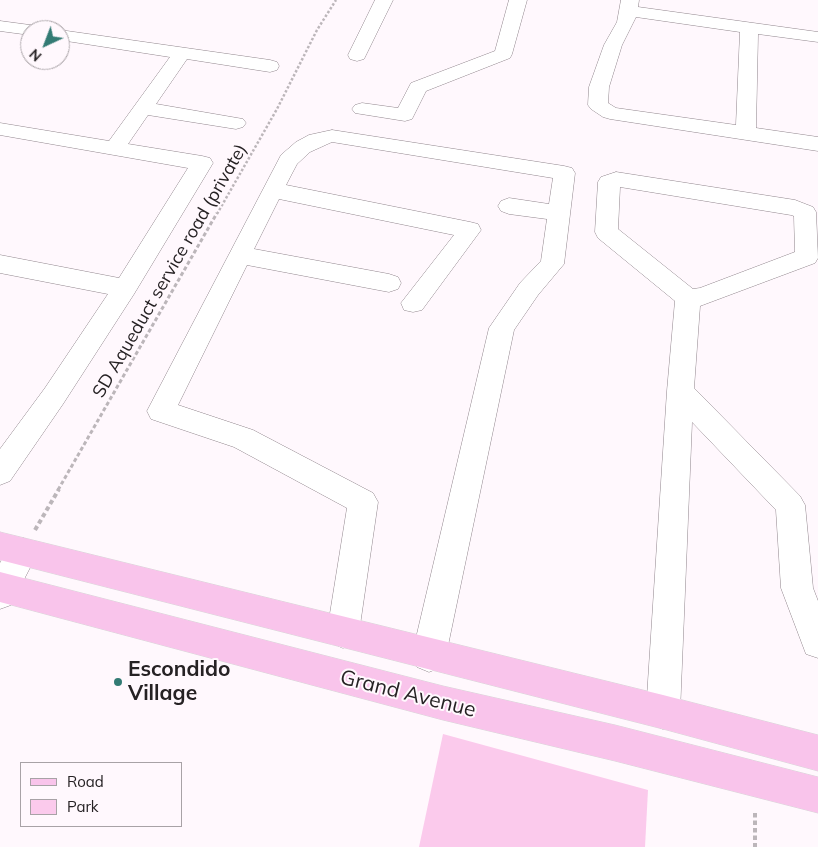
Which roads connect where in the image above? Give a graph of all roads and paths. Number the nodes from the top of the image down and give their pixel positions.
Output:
1 (336, 0) edge
2 (384, 0) edge
3 (518, 0) edge
4 (630, 6) edge
5 (0, 26) edge
6 (749, 27) junction
7 (20, 29) edge
8 (70, 36) edge
9 (818, 37) edge
10 (182, 53) junction
11 (357, 55) dead end
12 (270, 66) dead end
13 (143, 108) junction
14 (362, 109) dead end
15 (236, 123) dead end
16 (0, 129) edge
17 (746, 133) junction
18 (818, 144) edge
19 (114, 148) junction
20 (273, 190) junction
21 (509, 206) dead end
22 (558, 213) junction
23 (240, 255) junction
24 (0, 264) edge
25 (389, 283) dead end
26 (125, 288) junction
27 (688, 298) junction
28 (413, 303) dead end
29 (680, 391) junction
30 (4, 459) edge
31 (12, 549) edge
32 (1, 589) edge
33 (343, 632) junction
34 (818, 642) edge
35 (429, 655) junction
36 (663, 712) junction
37 (818, 753) edge
38 (818, 794) edge
39 (755, 813) dead end
40 (755, 847) edge

1 - 31 path, SD Aqueduct service road (private)
2 - 11 street
3 - 14 street
4 - 6 street
4 - 17 street
5 - 7 street
6 - 9 street
6 - 17 street
8 - 10 street
10 - 12 street
10 - 13 street
13 - 15 street
13 - 19 street
16 - 19 street
17 - 18 street
19 - 26 street
20 - 22 street
20 - 23 street
20 - 28 street
21 - 22 street
22 - 35 street
23 - 25 street
23 - 33 street
24 - 26 street
26 - 30 street
27 - 27 street
27 - 29 street
29 - 34 street
29 - 36 street
31 - 32 street
31 - 33 main road
32 - 38 main road, Grand Avenue
33 - 35 main road
35 - 36 main road
36 - 37 main road
39 - 40 path

